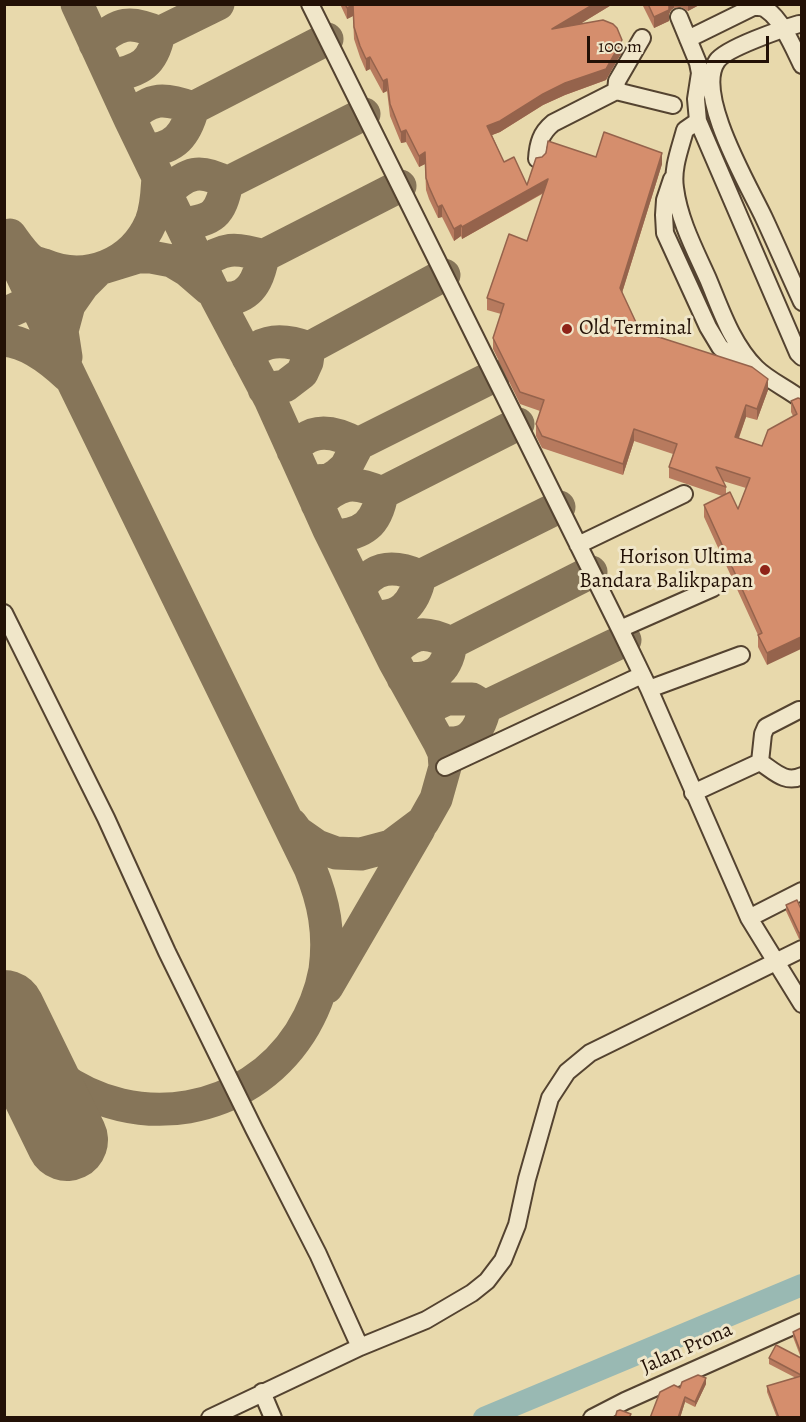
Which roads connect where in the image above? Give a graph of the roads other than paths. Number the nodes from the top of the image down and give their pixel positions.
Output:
1 (310, 4) edge
2 (791, 26) junction
3 (642, 38) dead end
4 (688, 39) junction
5 (698, 63) junction
6 (801, 65) edge
7 (616, 91) junction
8 (673, 105) dead end
9 (692, 125) junction
10 (537, 159) edge
11 (743, 224) junction
12 (756, 285) dead end
13 (801, 302) edge
14 (801, 357) edge
15 (801, 400) edge
16 (684, 494) dead end
17 (578, 546) junction
18 (713, 588) dead end
19 (4, 613) edge
20 (620, 628) junction
21 (741, 655) dead end
22 (645, 682) junction
23 (801, 710) edge
24 (760, 762) junction
25 (445, 767) dead end
26 (801, 776) edge
27 (693, 793) junction
28 (801, 891) edge
29 (749, 918) junction
30 (801, 949) edge
31 (775, 962) junction
32 (801, 1004) edge
33 (801, 1322) edge
34 (360, 1347) junction
35 (262, 1392) junction
36 (210, 1418) edge
37 (273, 1418) edge
38 (592, 1418) edge

1 - 17 street
2 - 4 street
2 - 6 street
2 - 13 street
3 - 7 street
4 - 5 street
4 - 5 street
5 - 9 street
7 - 8 street
7 - 10 street
9 - 11 street
9 - 15 street
11 - 12 street
11 - 14 street
16 - 17 street
17 - 20 street
18 - 20 street
19 - 34 street
20 - 22 street
21 - 22 street
22 - 25 street
22 - 27 street
23 - 24 street
24 - 26 street
24 - 27 street
27 - 29 street
28 - 29 street
29 - 31 street
30 - 31 street
31 - 32 street
31 - 34 street
33 - 38 street, Jalan Prona
34 - 35 street
35 - 36 street
35 - 37 street

